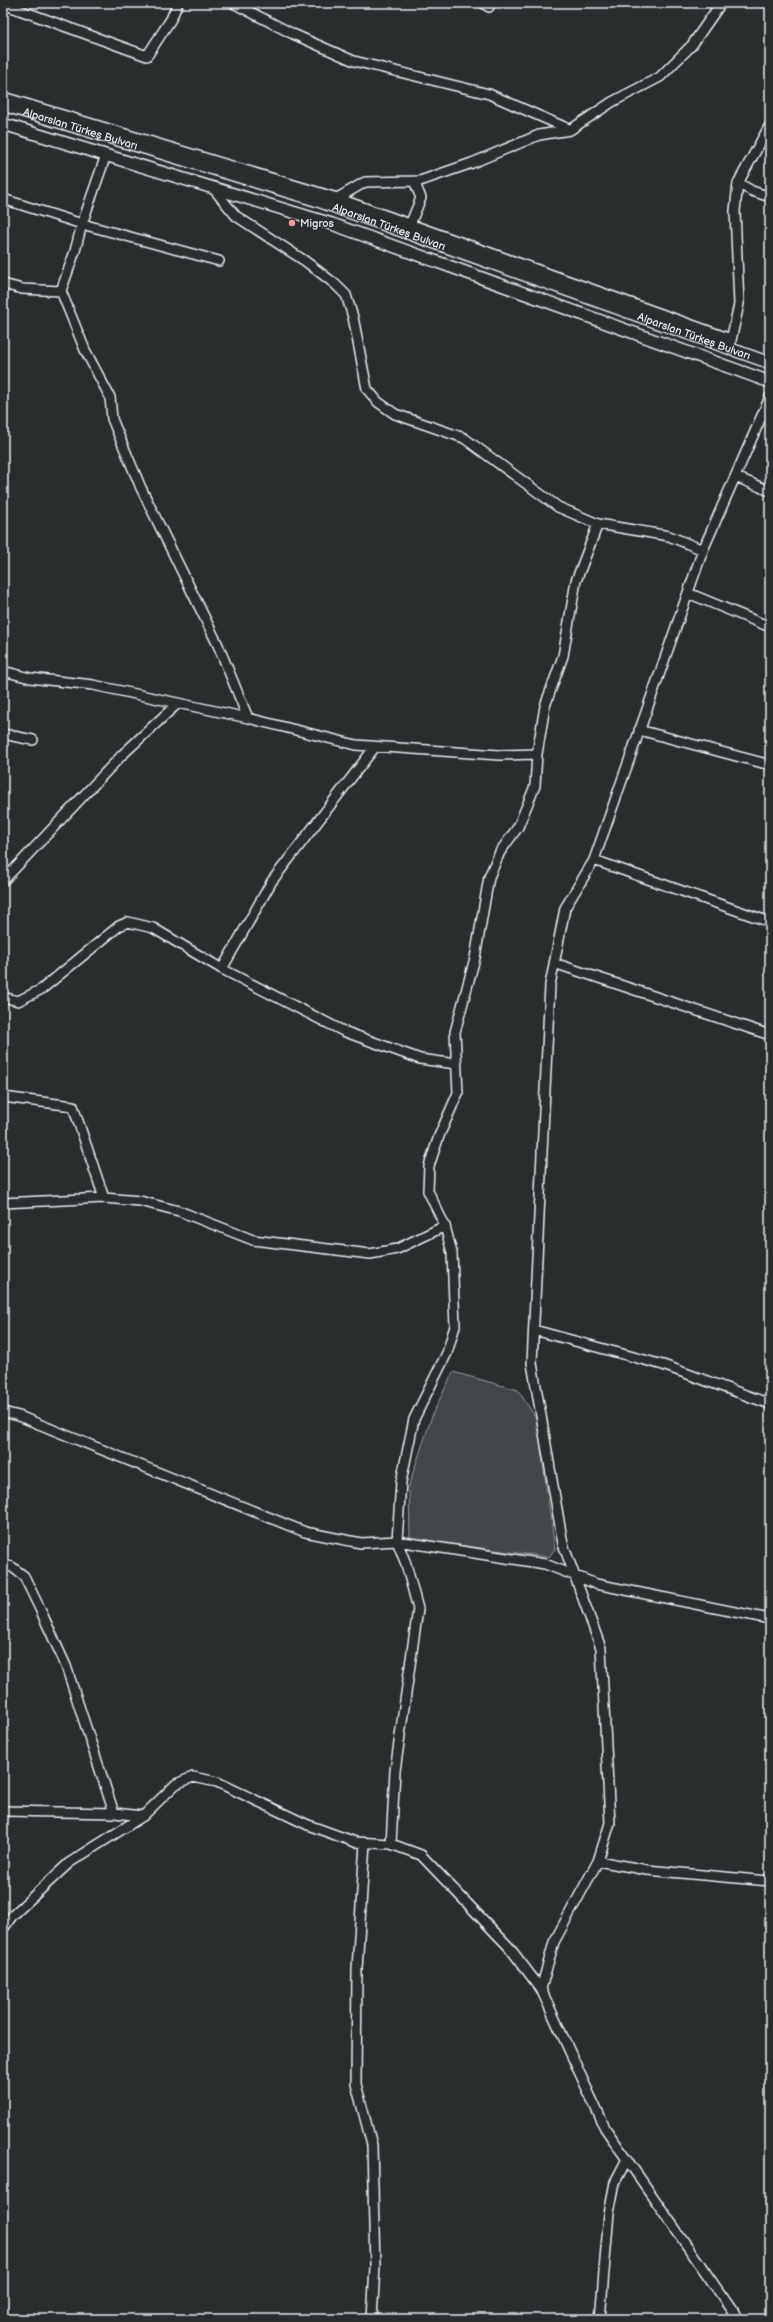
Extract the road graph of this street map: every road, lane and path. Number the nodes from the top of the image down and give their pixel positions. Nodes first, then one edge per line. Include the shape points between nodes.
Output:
1 (178, 3) edge
2 (233, 3) edge
3 (3, 4) edge
4 (717, 5) edge
5 (3, 97) edge
6 (3, 105) edge
7 (3, 124) edge
8 (770, 125) edge
9 (570, 130) junction
10 (106, 155) junction
11 (414, 181) junction
12 (738, 182) junction
13 (212, 187) junction
14 (770, 197) edge
15 (337, 198) junction
16 (3, 199) edge
17 (325, 203) junction
18 (82, 224) junction
19 (409, 228) junction
20 (219, 261) dead end
21 (3, 284) edge
22 (61, 291) junction
23 (730, 344) junction
24 (770, 363) edge
25 (770, 382) edge
26 (770, 397) edge
27 (736, 477) junction
28 (770, 491) edge
29 (598, 524) junction
30 (703, 550) junction
31 (688, 593) junction
32 (770, 627) edge
33 (3, 671) edge
34 (177, 704) junction
35 (248, 718) junction
36 (639, 730) junction
37 (3, 734) edge
38 (33, 740) dead end
39 (375, 747) junction
40 (537, 754) junction
41 (770, 765) edge
42 (594, 860) junction
43 (3, 881) edge
44 (770, 922) edge
45 (554, 963) junction
46 (222, 969) junction
47 (3, 997) edge
48 (770, 1035) edge
49 (456, 1064) junction
50 (3, 1097) edge
51 (104, 1198) junction
52 (3, 1203) edge
53 (444, 1226) junction
54 (534, 1330) junction
55 (770, 1404) edge
56 (3, 1412) edge
57 (397, 1542) junction
58 (3, 1565) edge
59 (574, 1575) junction
60 (770, 1619) edge
61 (3, 1811) edge
62 (114, 1813) junction
63 (143, 1816) junction
64 (365, 1843) junction
65 (390, 1844) junction
66 (598, 1861) junction
67 (770, 1881) edge
68 (3, 1928) edge
69 (541, 1989) junction
70 (627, 2159) junction
71 (372, 2319) edge
72 (600, 2319) edge
73 (738, 2319) edge

1 - 3 street via 171,19 147,56
2 - 9 street via 293,34 354,61 489,94
4 - 9 street via 692,45 660,77 612,102
5 - 15 street
6 - 17 main road, Alparslan Türkeş Bulvarı
7 - 10 main road, Alparslan Türkeş Bulvarı
8 - 12 street
9 - 11 street via 539,135 472,164
10 - 13 main road, Alparslan Türkeş Bulvarı
10 - 18 street
11 - 15 street via 365,182
11 - 19 street via 421,198
12 - 14 street via 752,191
12 - 23 street via 735,211 739,304
13 - 25 main road, Alparslan Türkeş Bulvarı via 332,224
13 - 29 street via 236,216 305,261 346,295 353,317 367,389 378,402 395,414 464,438 558,507
15 - 17 street
15 - 19 street
16 - 18 street
17 - 19 main road, Alparslan Türkeş Bulvarı
18 - 20 street
18 - 22 street
19 - 23 main road, Alparslan Türkeş Bulvarı
21 - 22 street via 22,289
22 - 35 street via 85,350 110,397 112,419 141,488 218,645
23 - 24 main road, Alparslan Türkeş Bulvarı
26 - 27 street
27 - 28 street
27 - 30 street
29 - 30 street via 669,536
29 - 40 street via 576,580 564,656 545,706
30 - 31 street
31 - 32 street
31 - 36 street
33 - 34 street via 30,678 93,685
34 - 35 street
34 - 43 street via 122,755
35 - 39 street via 356,745
36 - 41 street
36 - 42 street
37 - 38 street
39 - 40 street via 499,755
39 - 46 street via 272,881
40 - 49 street via 535,786 518,827 500,852 489,877 475,958 455,1032
42 - 44 street
42 - 45 street via 565,908
45 - 48 street
45 - 54 street via 550,985 545,1072
46 - 47 street via 153,928 128,922 119,926 42,989 18,1001
46 - 49 street via 343,1030 420,1059
49 - 53 street via 458,1093 429,1166 428,1191
50 - 51 street via 73,1106
51 - 52 street
51 - 53 street via 140,1202 179,1211 253,1240 370,1254 397,1249
53 - 57 street via 452,1253 455,1326 447,1353 414,1419 401,1482
54 - 55 street via 663,1365
54 - 59 street via 532,1363 563,1544
56 - 57 street via 19,1416 305,1532 361,1543
57 - 59 street via 545,1564
57 - 65 street via 406,1564 418,1609 395,1771
58 - 62 street via 12,1567 24,1576 66,1666
59 - 60 street via 596,1584
59 - 66 street via 601,1648 610,1823
61 - 62 street
62 - 63 street
63 - 64 street via 176,1784 193,1777 217,1782 308,1825 355,1842
63 - 68 street via 69,1863 12,1916
64 - 65 street
64 - 71 street via 357,1969 356,2084 372,2145 375,2267
65 - 69 street via 420,1855 509,1947
66 - 67 street via 647,1870
66 - 69 street via 554,1942
69 - 70 street via 605,2128
70 - 72 street via 615,2182 609,2213
70 - 73 street

